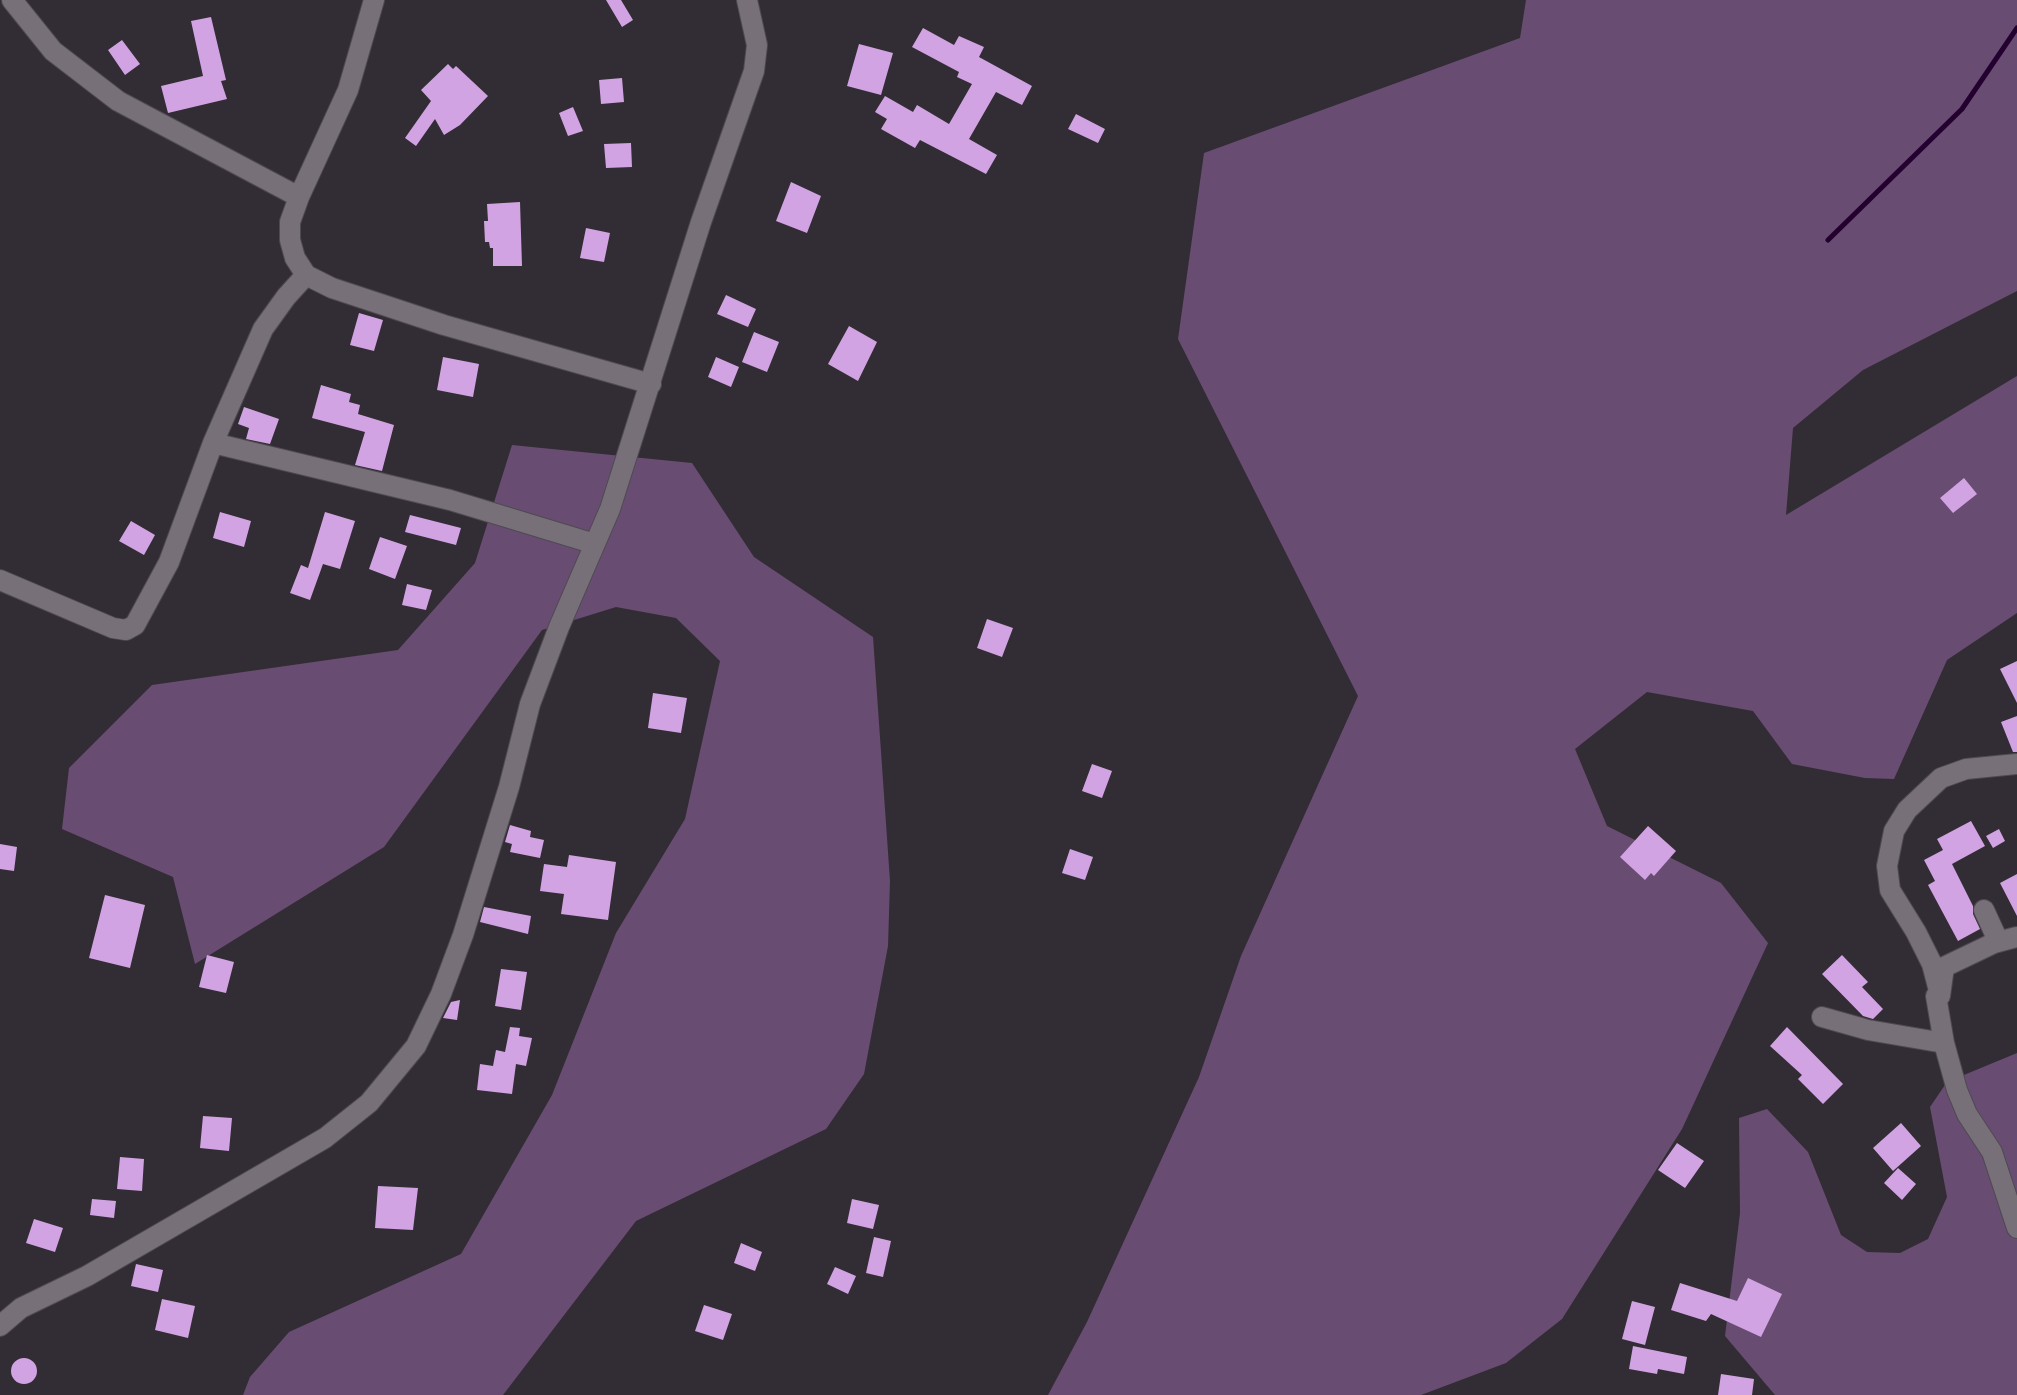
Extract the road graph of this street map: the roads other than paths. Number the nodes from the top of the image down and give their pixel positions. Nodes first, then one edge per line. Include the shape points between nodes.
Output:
1 (12, 0) edge
2 (374, 0) edge
3 (747, 0) edge
4 (298, 196) junction
5 (306, 275) junction
6 (651, 384) junction
7 (213, 443) junction
8 (595, 544) junction
9 (0, 580) edge
10 (2017, 764) edge
11 (1984, 910) dead end
12 (2017, 937) edge
13 (1994, 943) junction
14 (1940, 996) junction
15 (1822, 1017) dead end
16 (1944, 1043) junction
17 (2017, 1228) edge
18 (0, 1326) edge

1 - 4 street via 53,51 118,101
2 - 4 street via 348,90
3 - 6 street via 757,45 754,71 701,222
4 - 5 street via 290,222 290,240
5 - 6 street via 332,288 444,325
5 - 7 street via 263,329
6 - 8 street
7 - 8 street via 450,500
7 - 9 street via 169,562 135,625 126,630 113,628
8 - 18 street via 530,704 463,935 416,1046 369,1102 325,1138 87,1276 21,1308
10 - 14 street via 1966,769 1941,778 1907,810 1894,831 1887,866 1890,890 1932,964
11 - 13 street via 1995,934
12 - 13 street
13 - 14 street via 1944,967
14 - 16 street via 1936,996
15 - 16 street via 1868,1030
16 - 17 street via 1956,1090 1992,1152

